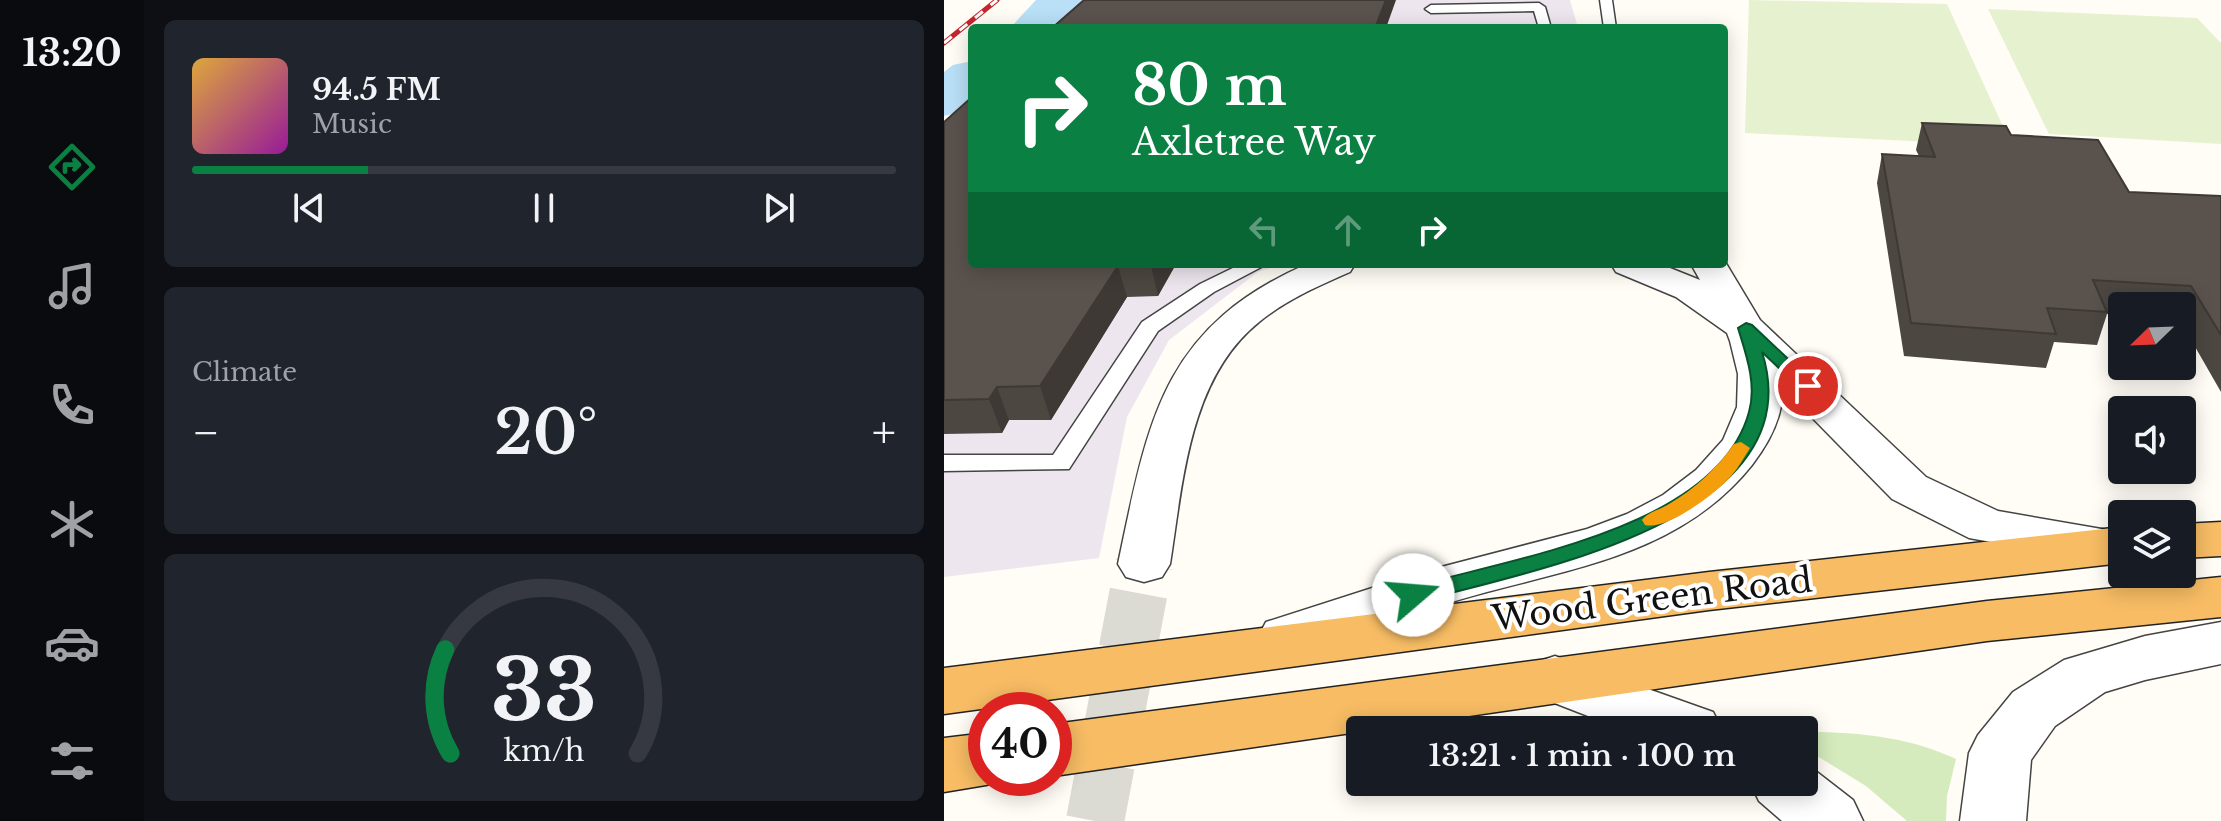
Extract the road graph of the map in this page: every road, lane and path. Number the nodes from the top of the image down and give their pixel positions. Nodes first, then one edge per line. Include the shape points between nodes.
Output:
1 (1606, 0) edge
2 (1431, 9) dead end
3 (1544, 24) edge
4 (1609, 24) edge
5 (1249, 268) edge
6 (1328, 268) edge
7 (1639, 268) edge
8 (1711, 268) edge
9 (1746, 328) junction
10 (944, 463) edge
11 (2221, 539) edge
12 (2196, 540) edge
13 (2108, 544) edge
14 (2108, 546) edge
15 (1144, 564) tunnel mouth
16 (2221, 597) edge
17 (2221, 643) edge
18 (1231, 655) junction
19 (1555, 679) junction
20 (944, 691) edge
21 (1654, 716) edge
22 (1072, 747) edge
23 (968, 762) edge
24 (944, 765) edge
25 (1799, 796) edge
26 (1830, 821) edge
27 (1993, 821) edge

1 - 4 lane
2 - 3 lane via 1539,7
5 - 10 lane via 1207,288 1150,327 1060,463
6 - 15 street via 1255,304 1227,327 1201,360 1165,455
7 - 9 street via 1689,289
8 - 9 street
9 - 13 street via 1909,488 1987,526
9 - 18 street via 1757,362 1759,411 1725,472 1677,509 1611,540 1443,584
11 - 12 highway
14 - 18 highway, Wood Green Road via 1709,591
16 - 19 highway via 1987,621
17 - 27 street via 2085,676 2034,709 2000,753
18 - 20 highway, Wood Green Road
19 - 21 street
19 - 22 highway
23 - 24 highway
25 - 26 street

